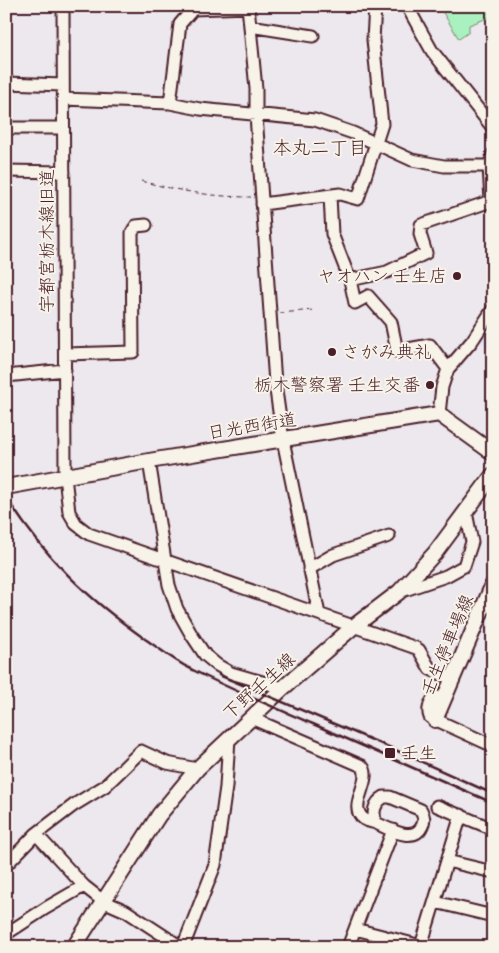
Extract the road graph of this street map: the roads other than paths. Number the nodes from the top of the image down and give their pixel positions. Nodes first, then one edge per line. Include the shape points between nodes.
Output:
1 (63, 6) edge
2 (376, 6) edge
3 (407, 6) edge
4 (248, 7) edge
5 (250, 26) junction
6 (313, 36) dead end
7 (6, 83) edge
8 (63, 85) junction
9 (63, 99) junction
10 (170, 103) junction
11 (256, 115) junction
12 (491, 123) edge
13 (6, 128) edge
14 (63, 128) junction
15 (376, 144) junction
16 (493, 154) edge
17 (489, 166) junction
18 (6, 170) edge
19 (64, 172) junction
20 (330, 196) junction
21 (262, 200) junction
22 (146, 225) dead end
23 (350, 280) junction
24 (493, 309) edge
25 (65, 354) junction
26 (448, 369) junction
27 (65, 370) junction
28 (6, 376) edge
29 (439, 414) junction
30 (282, 440) junction
31 (493, 453) edge
32 (149, 461) junction
33 (493, 475) edge
34 (65, 476) junction
35 (6, 487) edge
36 (466, 512) junction
37 (389, 536) dead end
38 (165, 561) junction
39 (309, 569) junction
40 (493, 584) edge
41 (399, 592) junction
42 (319, 614) junction
43 (353, 627) junction
44 (452, 679) junction
45 (284, 688) junction
46 (251, 718) junction
47 (435, 720) joint
48 (229, 738) junction
49 (493, 746) edge
50 (197, 769) junction
51 (437, 806) dead end
52 (461, 816) junction
53 (376, 824) junction
54 (493, 829) edge
55 (393, 830) junction
56 (36, 834) junction
57 (447, 861) junction
58 (6, 864) edge
59 (493, 872) edge
60 (84, 886) junction
61 (103, 901) junction
62 (435, 902) junction
63 (493, 916) edge
64 (355, 929) junction
65 (6, 934) edge
66 (404, 944) edge
67 (423, 946) edge
68 (74, 947) edge
69 (182, 947) edge
70 (348, 947) edge

1 - 8 street, 宇都宮栃木線旧道
2 - 15 street via 373,40 382,124
3 - 12 street via 432,51
4 - 5 street
4 - 10 street via 193,9 180,24
5 - 6 street
5 - 11 street
7 - 8 street
8 - 9 street, 宇都宮栃木線旧道
9 - 10 street
9 - 14 street, 宇都宮栃木線旧道
10 - 11 street
11 - 15 street via 315,120
11 - 21 street
13 - 14 street
14 - 19 street, 宇都宮栃木線旧道
15 - 17 street via 412,160 444,166
15 - 20 street via 358,199 340,194
16 - 17 street
17 - 23 street via 491,201 422,225 420,234 426,253 387,272
18 - 19 street
19 - 25 street, 宇都宮栃木線旧道
20 - 21 street
20 - 23 street via 332,234
21 - 30 street
22 - 25 street via 136,226 132,233 133,352
23 - 26 street via 355,303 368,296 392,322 398,350 430,345
24 - 26 street
25 - 27 street, 宇都宮栃木線旧道
26 - 29 street
27 - 28 street
27 - 34 street, 宇都宮栃木線旧道
29 - 30 main road, 日光西街道
29 - 31 main road
30 - 32 main road, 日光西街道
30 - 39 street
32 - 34 main road, 日光西街道
32 - 38 street
33 - 36 main road, 下野壬生線
34 - 35 main road, 日光西街道
34 - 38 street, 宇都宮栃木線旧道 via 69,512 76,524 90,534
36 - 41 main road, 下野壬生線 via 435,553
36 - 41 street via 472,542 464,566 446,576
37 - 39 street via 333,555
38 - 42 street, 宇都宮栃木線旧道
38 - 45 street via 177,609 206,655 231,673
39 - 42 street
40 - 44 main road, 壬生停車場線
41 - 43 main road, 下野壬生線
42 - 43 street, 宇都宮栃木線旧道
43 - 44 street, 宇都宮栃木線旧道 via 416,648 430,669
43 - 45 main road, 下野壬生線
44 - 47 main road, 壬生停車場線
45 - 46 main road, 下野壬生線
46 - 48 main road, 下野壬生線
46 - 53 street via 362,766 366,775 358,802 360,814
47 - 49 street
48 - 50 main road, 下野壬生線
48 - 69 street via 215,865
50 - 56 street via 167,763 141,751 105,786
50 - 61 main road, 下野壬生線 via 159,815
51 - 52 street
52 - 54 street
52 - 57 street
53 - 55 street
53 - 55 street via 375,807 384,797 422,810 424,822 420,831 408,835
55 - 64 street
56 - 58 street
56 - 60 street
57 - 59 street
57 - 62 street
60 - 61 street
60 - 65 street
61 - 68 main road, 下野壬生線
61 - 69 street via 126,911
62 - 63 street
62 - 67 street
64 - 66 street
64 - 70 street
66 - 67 street

